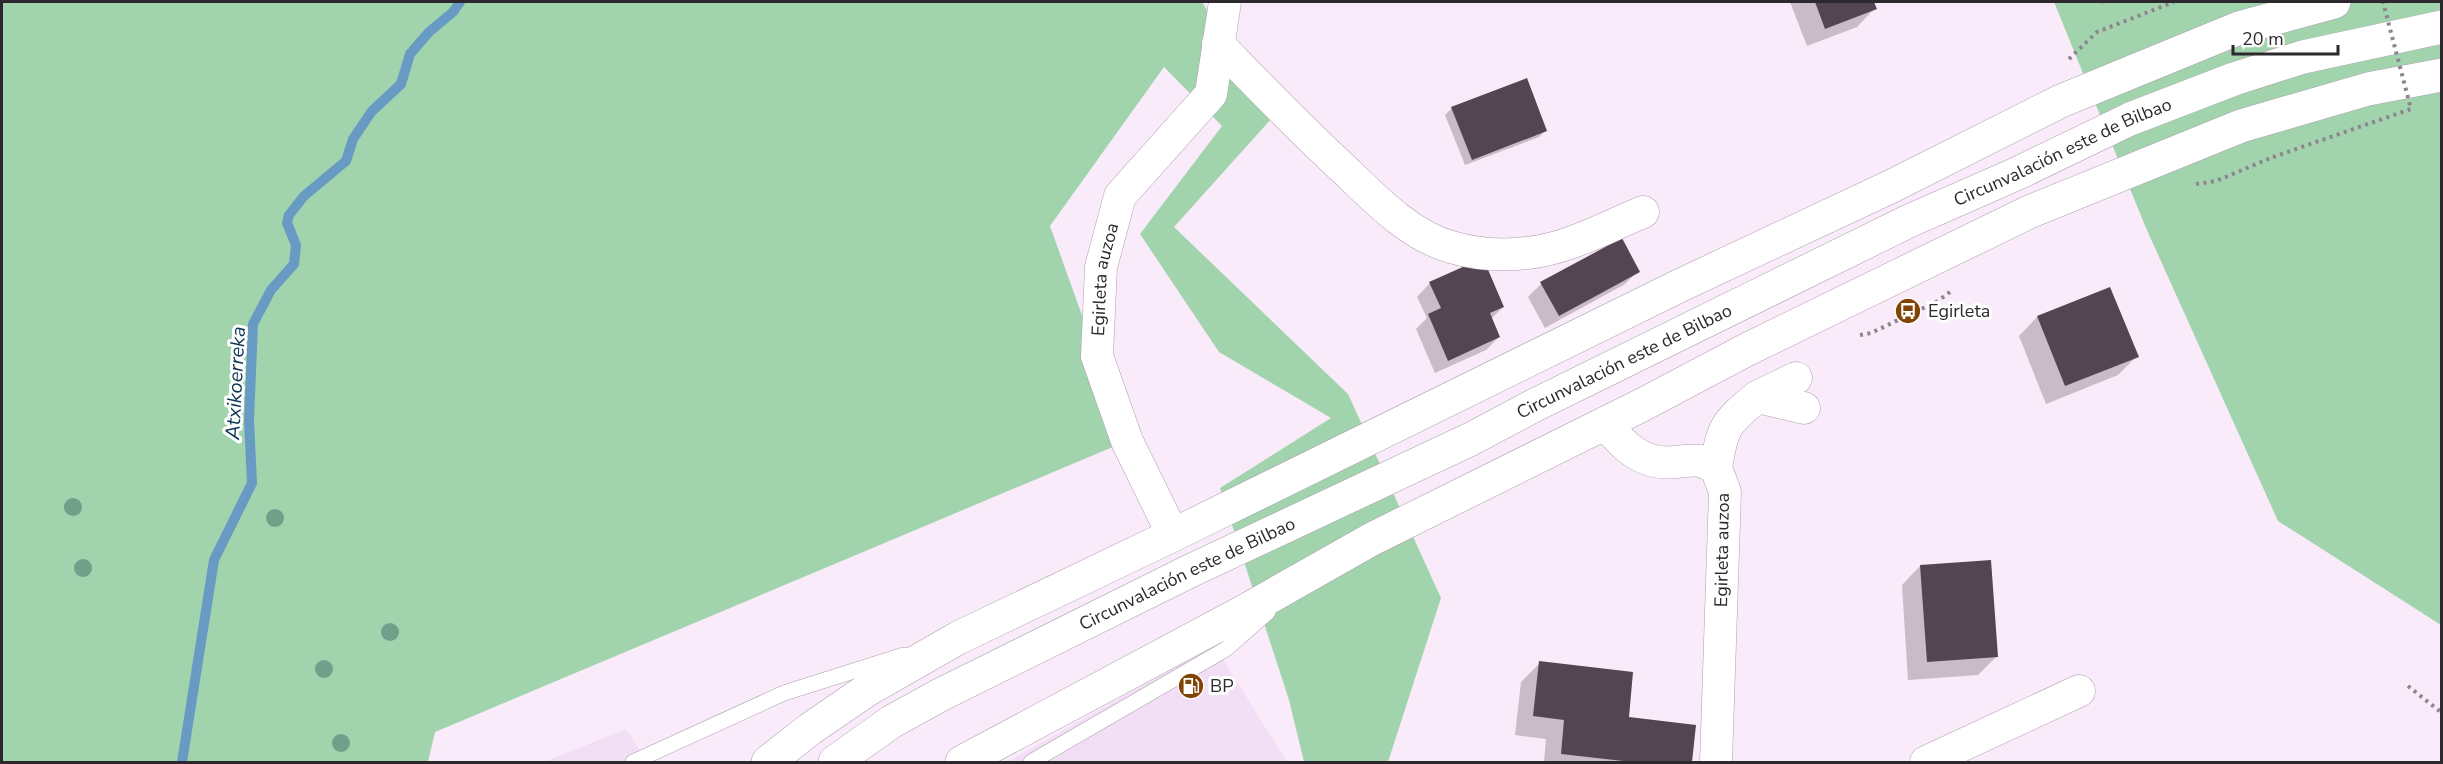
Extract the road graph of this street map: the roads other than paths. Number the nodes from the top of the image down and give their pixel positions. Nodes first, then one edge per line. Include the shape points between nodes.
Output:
1 (1225, 2) edge
2 (2334, 2) edge
3 (2442, 27) edge
4 (1218, 44) junction
5 (2442, 75) edge
6 (1643, 212) dead end
7 (1797, 378) dead end
8 (1757, 397) junction
9 (1804, 408) dead end
10 (1605, 423) junction
11 (1716, 468) junction
12 (1173, 535) junction
13 (1312, 573) junction
14 (958, 638) junction
15 (2079, 691) dead end
16 (633, 762) edge
17 (768, 762) edge
18 (835, 762) edge
19 (962, 762) edge
20 (1031, 762) edge
21 (1716, 762) edge
22 (1926, 762) edge

1 - 4 street, Egirleta auzoa
2 - 12 main road via 2239,28 2061,101
3 - 18 main road, Circunvalación este de Bilbao via 2303,57 2130,119 1909,221 950,690 891,722
4 - 6 street via 1377,200 1422,235 1449,247 1486,255 1529,253
4 - 12 street, Egirleta auzoa via 1210,94 1119,196 1101,267 1096,356 1126,441
5 - 10 main road via 2368,89 2241,126 2156,159 2029,212
7 - 8 street
8 - 9 street
8 - 11 street via 1721,433
10 - 11 street, Egirleta auzoa via 1636,456 1674,463 1698,459
10 - 13 main road
11 - 21 street, Egirleta auzoa via 1725,492
12 - 14 main road
13 - 19 main road
13 - 20 lane via 1226,650
14 - 16 lane via 784,693
14 - 17 main road via 867,690
15 - 22 street

